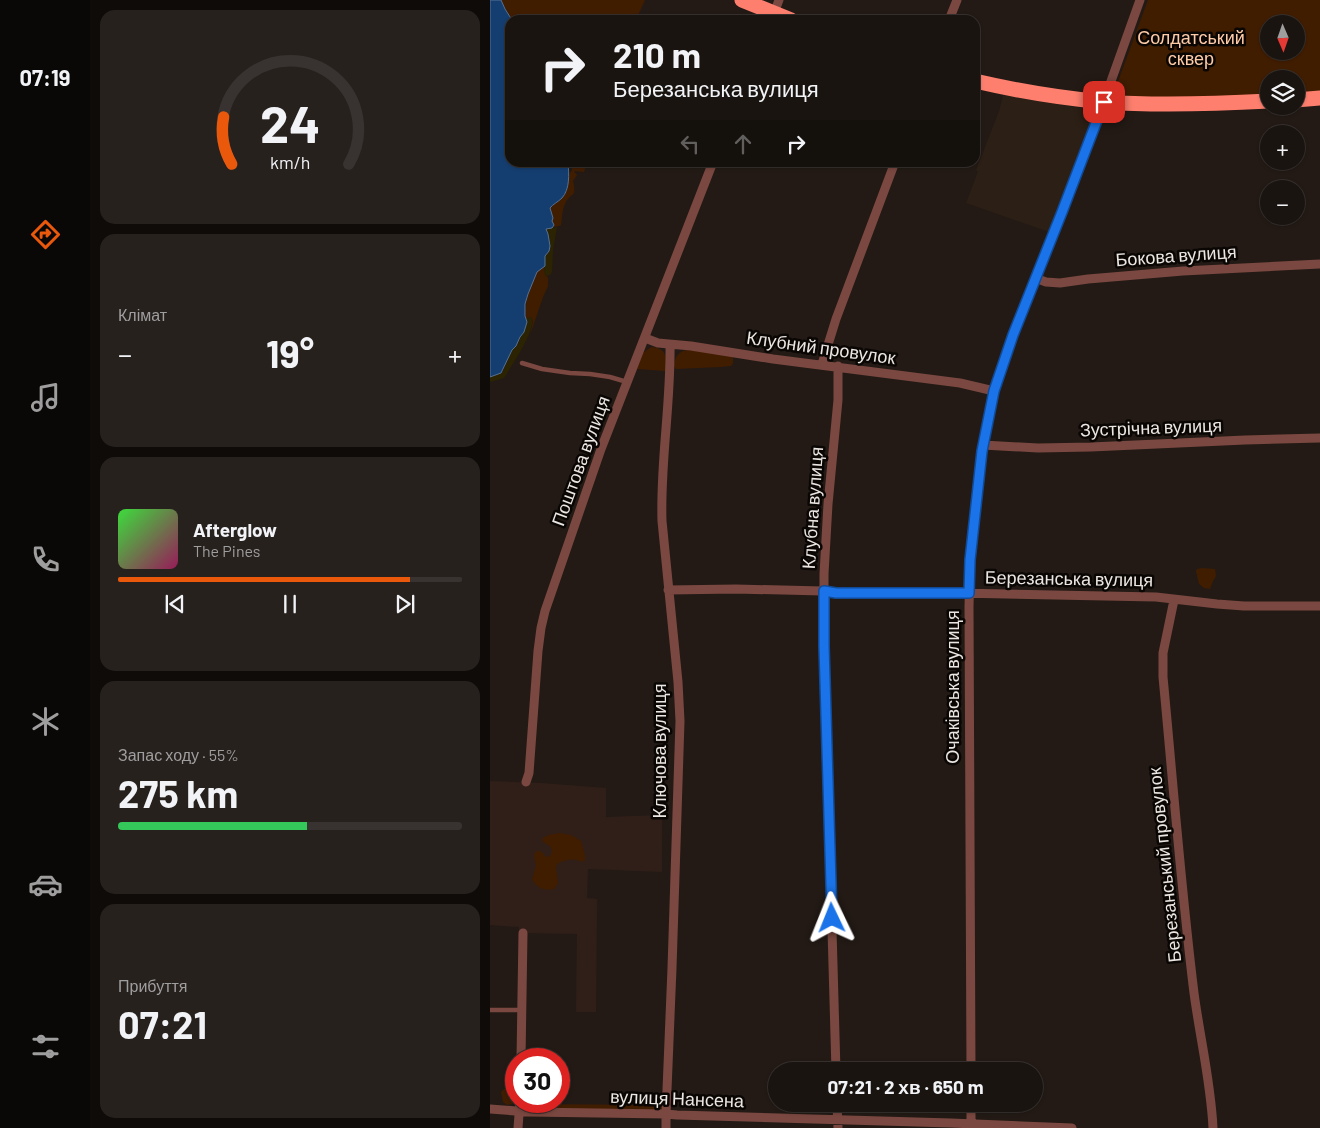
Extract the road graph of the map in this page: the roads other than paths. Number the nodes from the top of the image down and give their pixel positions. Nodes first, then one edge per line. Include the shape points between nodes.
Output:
1 (742, 0) edge
2 (957, 0) edge
3 (1140, 0) edge
4 (775, 11) edge
5 (951, 15) edge
6 (980, 82) edge
7 (1320, 98) edge
8 (1305, 99) edge
9 (1260, 101) edge
10 (1104, 102) junction
11 (712, 167) edge
12 (893, 167) edge
13 (1320, 264) edge
14 (1035, 278) junction
15 (644, 338) junction
16 (670, 345) junction
17 (522, 363) dead end
18 (822, 364) junction
19 (838, 366) junction
20 (626, 382) junction
21 (994, 391) junction
22 (1320, 438) edge
23 (983, 446) junction
24 (668, 590) junction
25 (824, 591) junction
26 (969, 593) junction
27 (1174, 600) junction
28 (1320, 606) edge
29 (526, 782) dead end
30 (523, 933) dead end
31 (490, 1010) edge
32 (522, 1010) junction
33 (520, 1048) edge
34 (836, 1062) edge
35 (971, 1062) edge
36 (490, 1109) edge
37 (505, 1110) edge
38 (570, 1112) edge
39 (971, 1112) edge
40 (519, 1113) edge
41 (666, 1114) junction
42 (838, 1124) edge
43 (971, 1126) edge
44 (518, 1128) edge
45 (666, 1128) edge
46 (1072, 1128) edge
47 (1213, 1128) edge

1 - 4 highway
2 - 5 street
3 - 10 street, Очаківська вулиця
6 - 10 highway via 1032,93
7 - 8 highway
9 - 10 highway
10 - 14 street, Очаківська вулиця
11 - 15 street, Поштова вулиця
12 - 18 street
13 - 14 street, Бокова вулиця via 1156,273 1060,283
14 - 21 street, Очаківська вулиця
15 - 16 street, Клубний провулок
15 - 20 street, Поштова вулиця
16 - 18 street, Клубний провулок
16 - 24 street, Ключова вулиця via 661,502
17 - 20 lane
18 - 19 street, Клубний провулок
19 - 21 street, Клубний провулок via 960,383
19 - 25 street, Клубна вулиця
20 - 29 street, Поштова вулиця via 578,513 541,628
21 - 23 street, Очаківська вулиця
22 - 23 street, Зустрічна вулиця via 1092,448
23 - 26 street, Очаківська вулиця
24 - 25 street, Березанська вулиця
24 - 41 street, Ключова вулиця via 680,721
25 - 26 street, Березанська вулиця
25 - 34 street, Клубна вулиця
26 - 27 street, Березанська вулиця
26 - 35 street, Очаківська вулиця
27 - 28 street, Березанська вулиця via 1244,606
27 - 47 street, Березанський провулок via 1163,653 1163,677 1181,878
30 - 32 street
31 - 32 lane
32 - 33 street
36 - 37 street, вулиця Нансена
38 - 41 street, вулиця Нансена
39 - 43 street
40 - 44 street
41 - 42 street, вулиця Нансена
41 - 45 street, Ключова вулиця
42 - 43 street, вулиця Нансена
43 - 46 street, вулиця Нансена

